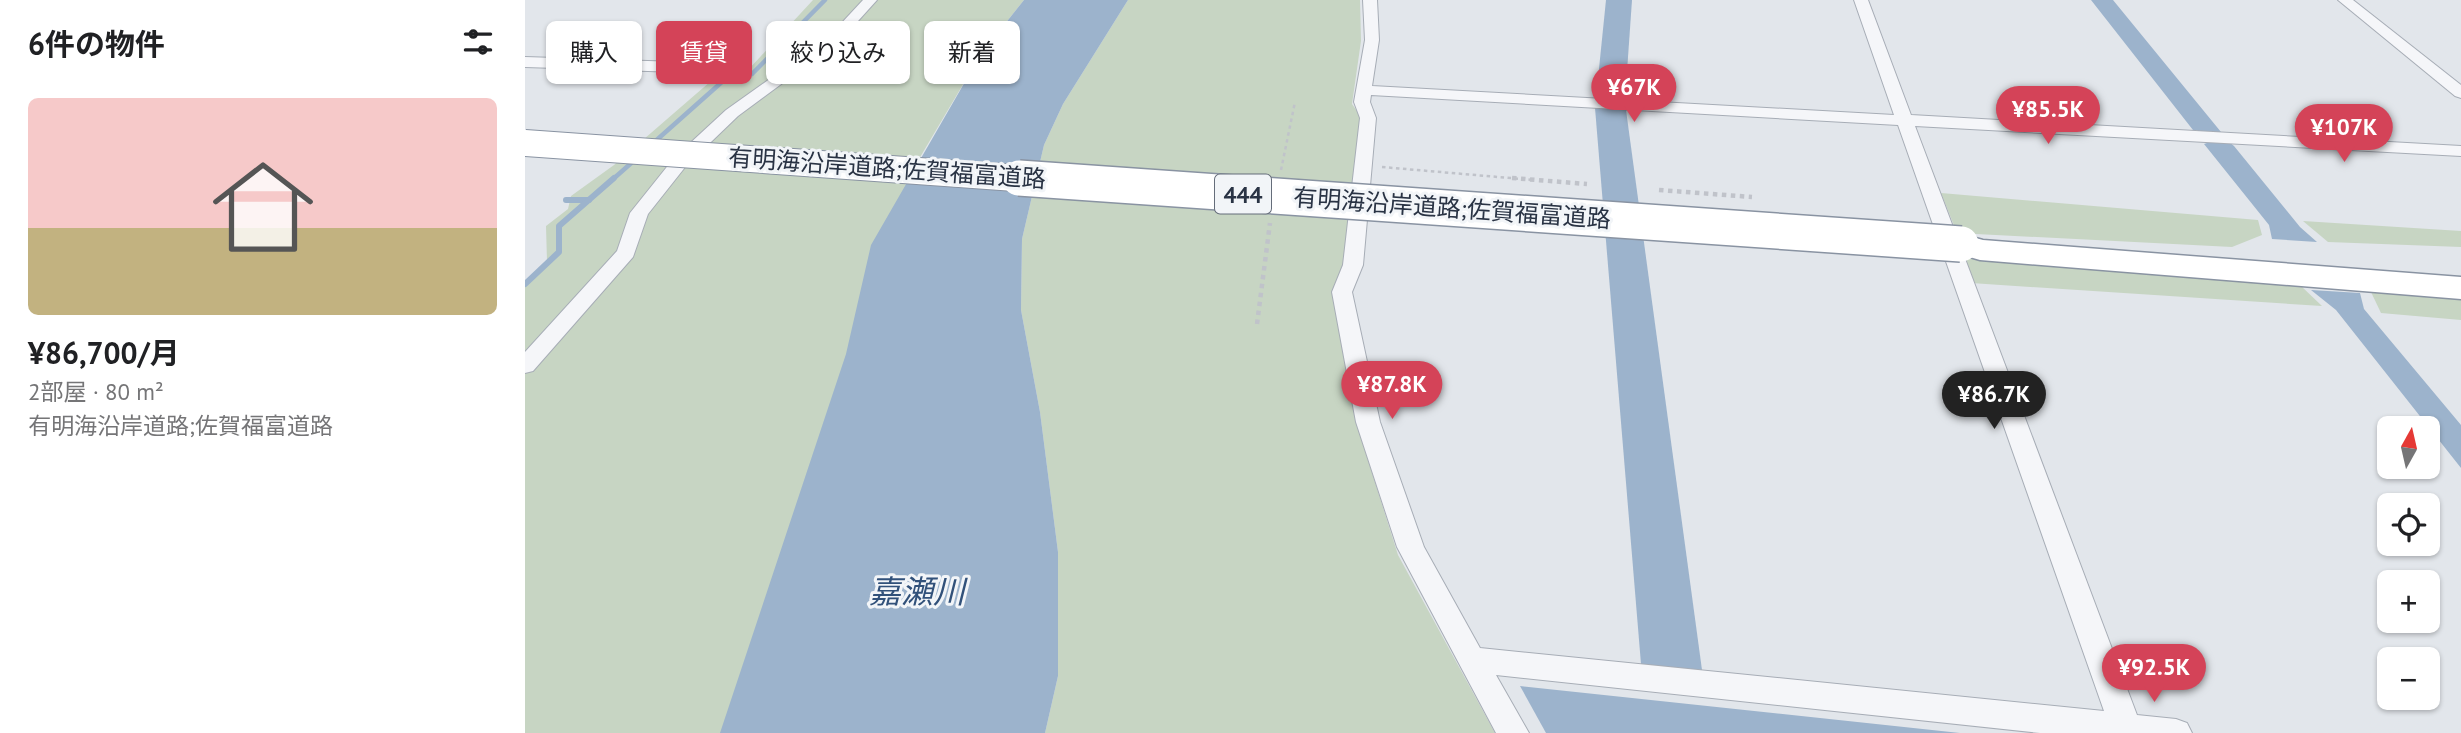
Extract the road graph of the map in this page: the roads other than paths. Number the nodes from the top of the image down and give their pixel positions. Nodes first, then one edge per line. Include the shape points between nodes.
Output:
1 (870, 0) edge
2 (1370, 0) edge
3 (1861, 0) edge
4 (2345, 0) edge
5 (525, 62) edge
6 (656, 66) edge
7 (1364, 90) junction
8 (2461, 93) edge
9 (1904, 119) junction
10 (525, 143) edge
11 (2461, 152) edge
12 (1961, 244) junction
13 (2461, 265) edge
14 (2461, 288) edge
15 (525, 366) edge
16 (1471, 660) junction
17 (2126, 728) junction
18 (1513, 733) edge
19 (2176, 733) edge

1 - 15 street via 816,59 732,113 680,162 639,213 626,253
2 - 7 street via 1371,40
3 - 9 street
4 - 8 street
5 - 6 street
7 - 9 street
7 - 16 street via 1362,102 1369,118 1353,265 1342,292 1368,422 1411,547
9 - 11 street
9 - 17 street
10 - 12 highway, 有明海沿岸道路;佐賀福富道路 / 444, bridge
12 - 13 highway via 1977,241
12 - 14 highway via 1980,250
16 - 17 street
16 - 18 street
17 - 19 street

